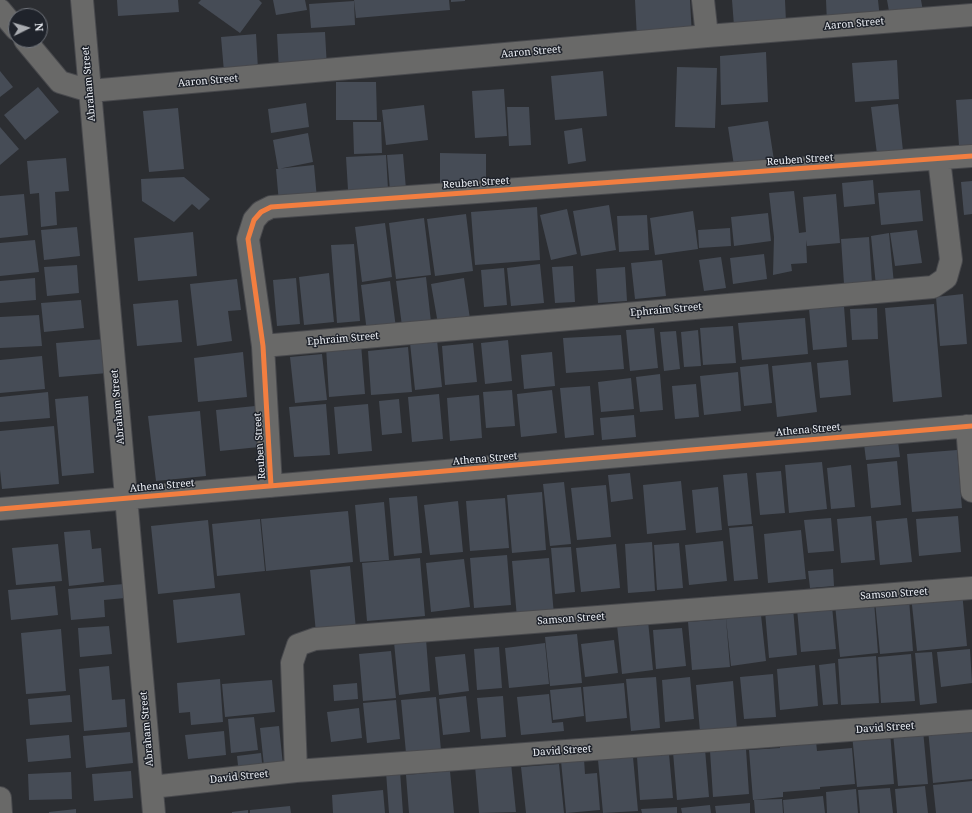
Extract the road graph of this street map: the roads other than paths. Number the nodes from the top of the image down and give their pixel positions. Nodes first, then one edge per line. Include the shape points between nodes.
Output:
1 (82, 0) edge
2 (703, 0) edge
3 (0, 10) edge
4 (972, 15) edge
5 (8, 20) edge
6 (707, 36) junction
7 (32, 48) edge
8 (90, 92) junction
9 (972, 156) edge
10 (939, 159) junction
11 (263, 346) junction
12 (969, 426) edge
13 (272, 486) junction
14 (972, 491) edge
15 (126, 498) junction
16 (0, 509) edge
17 (972, 588) edge
18 (972, 721) edge
19 (296, 771) junction
20 (152, 787) junction
21 (0, 798) edge
22 (1, 813) edge
23 (154, 813) edge

1 - 8 street, Abraham Street
2 - 6 street
3 - 5 street
4 - 6 street, Aaron Street
6 - 8 street, Aaron Street
7 - 8 street via 60,82
8 - 15 street, Abraham Street
9 - 10 street, Reuben Street
10 - 11 street, Ephraim Street via 951,260 946,278 933,287
10 - 11 street, Reuben Street via 271,207 261,212 254,220 248,239
11 - 13 street, Reuben Street
12 - 13 street, Athena Street
12 - 14 street
13 - 15 street, Athena Street
15 - 16 street, Athena Street
15 - 20 street, Abraham Street
17 - 19 street, Samson Street via 315,638 298,645 292,662
18 - 19 street, David Street
19 - 20 street, David Street
20 - 23 street, Abraham Street
21 - 22 street

